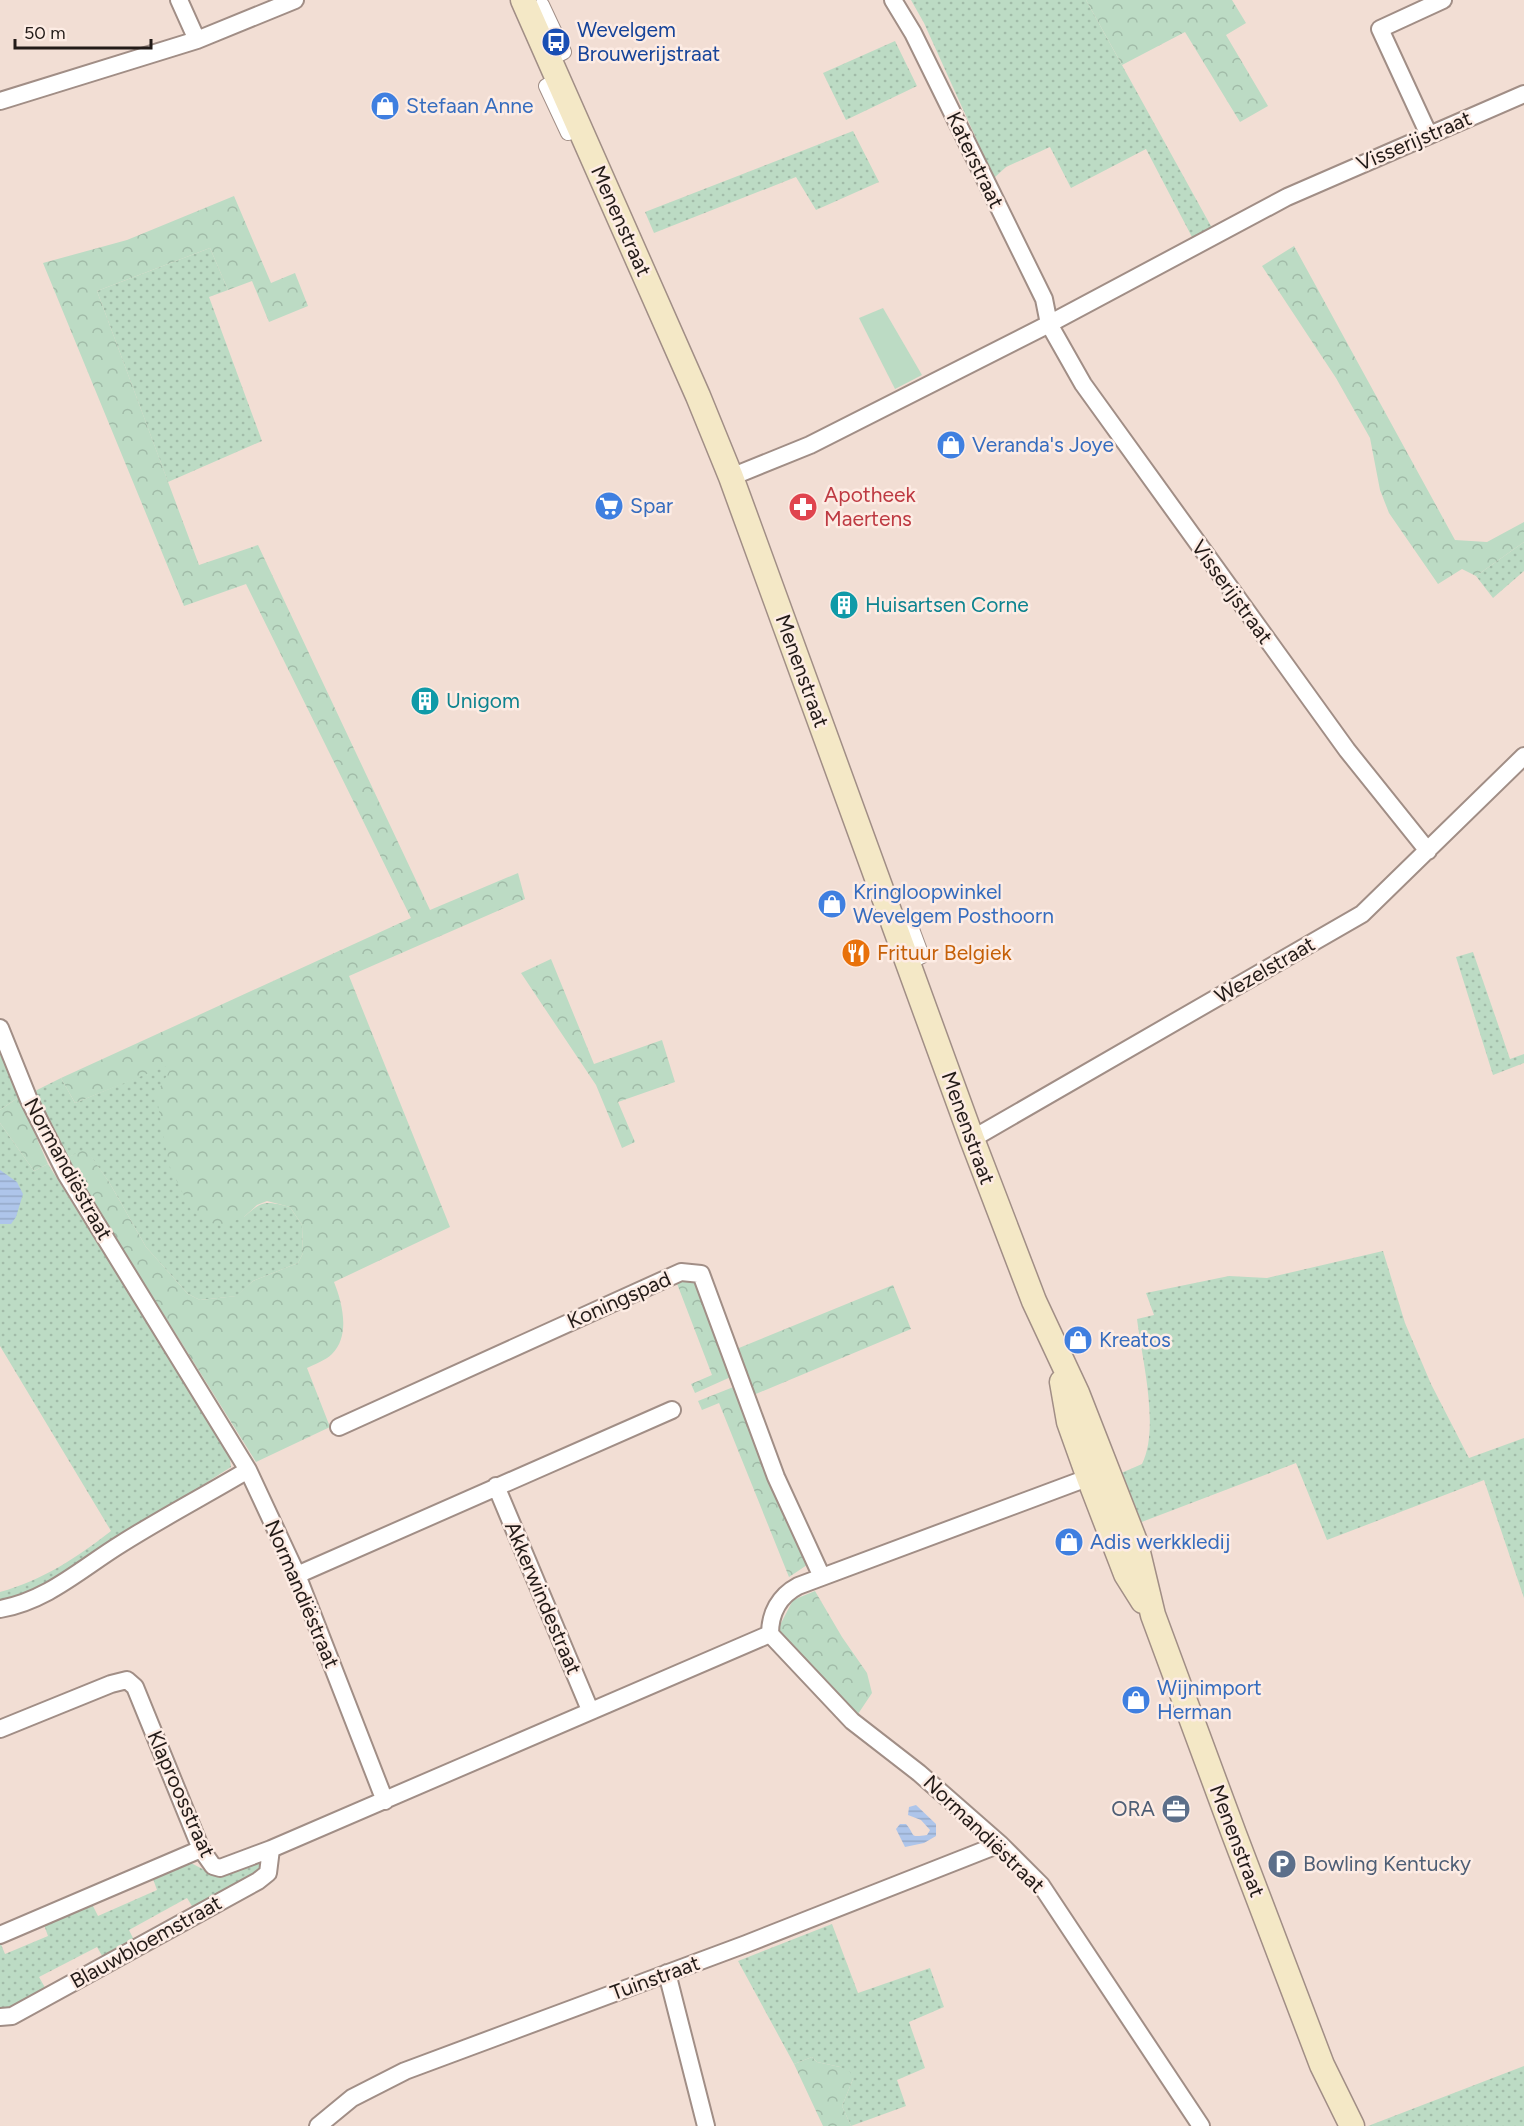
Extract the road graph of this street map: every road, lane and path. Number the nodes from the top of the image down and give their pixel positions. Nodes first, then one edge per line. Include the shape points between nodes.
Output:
1 (179, 0) edge
2 (295, 0) edge
3 (892, 0) edge
4 (1443, 0) edge
5 (532, 3) edge
6 (197, 40) junction
7 (1524, 94) edge
8 (0, 101) edge
9 (1429, 135) junction
10 (1049, 324) junction
11 (731, 477) junction
12 (1524, 756) edge
13 (1428, 851) junction
14 (0, 1028) edge
15 (972, 1139) junction
16 (672, 1410) dead end
17 (339, 1427) dead end
18 (248, 1470) junction
19 (1098, 1474) junction
20 (496, 1486) junction
21 (297, 1575) junction
22 (822, 1576) junction
23 (0, 1609) edge
24 (770, 1634) junction
25 (590, 1710) junction
26 (0, 1729) edge
27 (384, 1801) junction
28 (1000, 1844) junction
29 (201, 1849) junction
30 (271, 1849) junction
31 (0, 1935) edge
32 (667, 1973) junction
33 (0, 2017) edge
34 (1322, 2065) junction
35 (318, 2126) edge
36 (706, 2126) edge
37 (1201, 2126) edge
38 (1338, 2126) edge
39 (1352, 2126) edge

1 - 6 street
2 - 6 street
3 - 10 street, Katerstraat via 913,33 1044,299
4 - 9 street via 1380,29
5 - 11 main road, Menenstraat
6 - 8 street
7 - 9 street, Visserijstraat
9 - 10 street, Visserijstraat via 1287,197
10 - 11 street, Visserijstraat via 810,445
10 - 13 street, Visserijstraat via 1083,384 1196,543 1347,750
11 - 15 main road, Menenstraat
12 - 13 street, Wezelstraat
13 - 15 street, Wezelstraat via 1362,914
14 - 18 street, Normandiëstraat via 29,1100 66,1174
15 - 19 main road, Menenstraat via 1056,1353 1077,1393
16 - 20 street
17 - 22 street, Koningspad via 681,1272 701,1274 776,1477
18 - 21 street, Normandiëstraat
18 - 23 street via 52,1590
19 - 22 street
19 - 34 main road, Menenstraat via 1136,1544 1153,1616
20 - 21 street
20 - 25 street, Akkerwindestraat
21 - 27 street, Normandiëstraat
22 - 24 street via 789,1591 770,1620
24 - 25 street
24 - 28 street, Normandiëstraat via 852,1721 920,1773
25 - 27 street
26 - 29 street, Klaproosstraat via 127,1680 135,1687
27 - 30 street, Klaproosstraat
28 - 32 street, Tuinstraat
28 - 37 street, Normandiëstraat via 1041,1885
29 - 30 street, Klaproosstraat via 213,1866 220,1868
29 - 31 street
30 - 33 street, Blauwbloemstraat via 268,1873 258,1881 12,2016
32 - 35 street, Tuinstraat via 405,2071 352,2098
32 - 36 street
34 - 38 main road, Menenstraat
34 - 39 main road, Menenstraat

